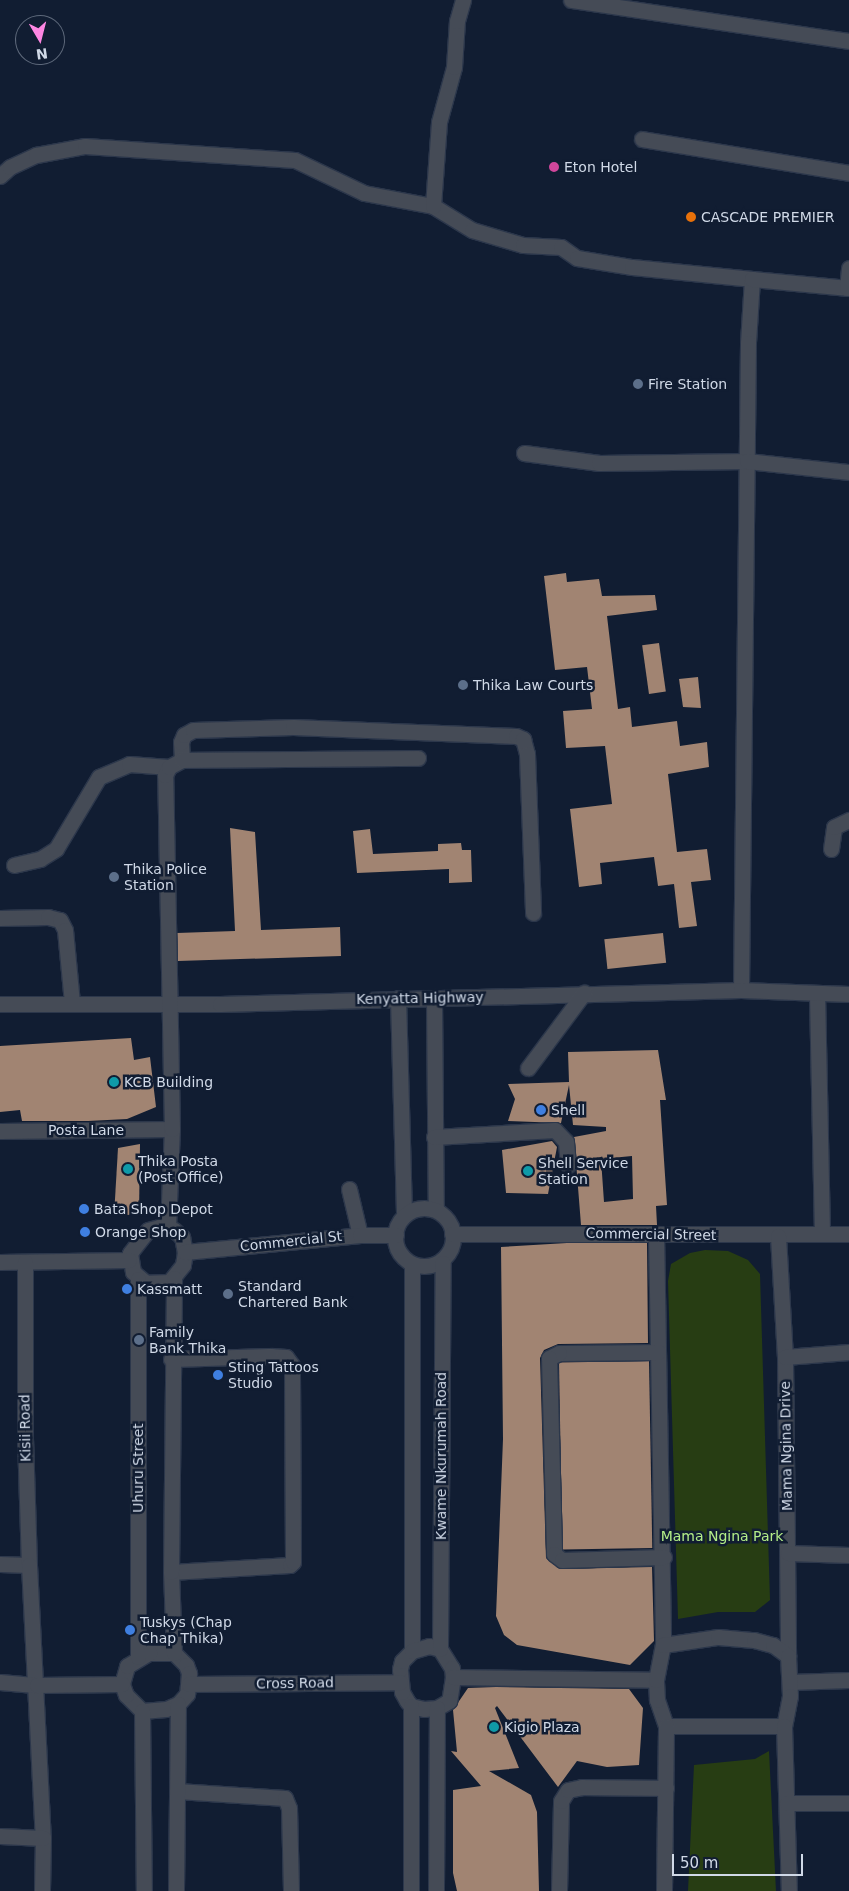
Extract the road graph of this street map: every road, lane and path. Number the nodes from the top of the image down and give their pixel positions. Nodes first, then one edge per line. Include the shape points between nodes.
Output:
1 (463, 0) edge
2 (571, 0) edge
3 (849, 41) edge
4 (642, 139) dead end
5 (849, 173) edge
6 (0, 176) edge
7 (432, 206) junction
8 (849, 268) edge
9 (752, 279) junction
10 (848, 288) edge
11 (524, 453) dead end
12 (747, 461) junction
13 (849, 472) edge
14 (418, 758) dead end
15 (176, 763) junction
16 (849, 820) edge
17 (831, 849) dead end
18 (14, 865) dead end
19 (532, 913) dead end
20 (0, 918) edge
21 (741, 990) junction
22 (584, 993) junction
23 (846, 993) edge
24 (817, 994) junction
25 (398, 998) junction
26 (434, 999) junction
27 (0, 1004) edge
28 (72, 1004) junction
29 (171, 1004) junction
30 (528, 1068) dead end
31 (172, 1130) junction
32 (0, 1131) edge
33 (434, 1137) junction
34 (568, 1164) dead end
35 (349, 1189) dead end
36 (436, 1208) junction
37 (404, 1212) junction
38 (168, 1228) junction
39 (452, 1234) junction
40 (656, 1234) junction
41 (822, 1234) junction
42 (849, 1234) edge
43 (360, 1235) junction
44 (396, 1235) junction
45 (778, 1236) junction
46 (185, 1252) junction
47 (130, 1260) junction
48 (0, 1262) edge
49 (25, 1262) junction
50 (443, 1263) junction
51 (412, 1265) junction
52 (174, 1278) junction
53 (138, 1279) junction
54 (658, 1352) junction
55 (849, 1352) edge
56 (785, 1357) junction
57 (171, 1358) junction
58 (788, 1553) junction
59 (849, 1554) edge
60 (664, 1557) junction
61 (0, 1564) edge
62 (29, 1565) junction
63 (171, 1572) junction
64 (663, 1645) junction
65 (440, 1649) junction
66 (412, 1651) junction
67 (174, 1653) junction
68 (788, 1656) junction
69 (138, 1657) junction
70 (453, 1677) junction
71 (656, 1680) junction
72 (849, 1680) edge
73 (0, 1682) edge
74 (400, 1682) junction
75 (790, 1682) junction
76 (122, 1684) junction
77 (189, 1684) junction
78 (37, 1685) junction
79 (178, 1704) junction
80 (411, 1706) junction
81 (437, 1708) junction
82 (142, 1711) junction
83 (666, 1726) junction
84 (784, 1726) junction
85 (666, 1788) junction
86 (177, 1791) junction
87 (787, 1803) junction
88 (849, 1803) edge
89 (0, 1836) edge
90 (43, 1838) junction
91 (42, 1891) edge
92 (144, 1891) edge
93 (176, 1891) edge
94 (291, 1891) edge
95 (411, 1891) edge
96 (436, 1891) edge
97 (559, 1891) edge
98 (664, 1891) edge
99 (790, 1891) edge

1 - 7 street via 457,21 454,67 439,122
2 - 3 street
4 - 5 street
6 - 7 street via 10,167 36,155 85,146 296,160 364,192
7 - 9 street via 472,230 523,244 561,247 577,258
8 - 10 street
9 - 10 street
9 - 12 street
11 - 12 street via 599,463
12 - 13 street
12 - 21 street
14 - 15 street
15 - 18 street via 129,764 99,777 56,849 40,859
15 - 19 street via 184,735 193,730 293,726 516,736 522,739 528,754
15 - 29 street via 165,776
16 - 17 street via 834,828
20 - 28 street via 48,916 60,920 65,930
21 - 22 street, Kenyatta Highway
21 - 24 street, Kenyatta Highway
22 - 26 street, Kenyatta Highway
22 - 30 street
23 - 24 street, Kenyatta Highway
24 - 41 street
25 - 26 street, Kenyatta Highway
25 - 29 street, Kenyatta Highway
25 - 37 street
26 - 33 street
27 - 28 street, Kenyatta Highway
28 - 29 street, Kenyatta Highway
29 - 31 street
31 - 32 street, Posta Lane
31 - 38 street
33 - 34 street via 555,1130 566,1142
33 - 36 street
35 - 43 street
36 - 37 street
36 - 39 street via 448,1218
37 - 44 street
38 - 46 street via 179,1233
38 - 47 street via 148,1230 133,1245
39 - 40 street, Commercial Street
39 - 50 street via 451,1247
40 - 45 street, Commercial Street
40 - 54 street
41 - 42 street, Commercial Street
41 - 45 street, Commercial Street
43 - 44 street, Commercial St
43 - 46 street, Commercial St
44 - 51 street via 403,1259
45 - 56 street, Mama Ngina Drive
46 - 52 street via 184,1265
47 - 49 street
47 - 53 street
48 - 49 street
49 - 62 street, Kisii Road
50 - 51 street via 428,1267
50 - 65 street, Kwame Nkurumah Road
51 - 66 street, Kwame Nkurumah Road
52 - 53 street via 154,1284
52 - 57 street
53 - 69 street, Uhuru Street
54 - 60 street
54 - 60 street via 559,1353 549,1358 554,1554 562,1560
55 - 56 street
56 - 58 street, Mama Ngina Drive
57 - 63 street
57 - 63 street via 270,1356 286,1357 292,1365 293,1562 290,1565
58 - 59 street
58 - 68 street, Mama Ngina Drive
60 - 64 street
61 - 62 street
62 - 78 street, Kisii Road
63 - 67 street
64 - 68 street via 718,1637 754,1640 773,1645
64 - 71 street
65 - 66 street via 429,1646
65 - 70 street via 452,1668
66 - 74 street via 402,1661
67 - 69 street via 149,1653
67 - 77 street via 186,1666
68 - 75 street, Mama Ngina Drive
69 - 76 street via 127,1666
70 - 71 street
70 - 81 street via 449,1701
71 - 83 street via 657,1700
72 - 75 street
73 - 78 street
74 - 77 street, Cross Road
74 - 80 street
75 - 84 street, Mama Ngina Drive
76 - 78 street
76 - 82 street via 132,1703
77 - 79 street via 187,1694
78 - 90 street, Kisii Road
79 - 82 street via 166,1709
79 - 86 street
80 - 81 street
80 - 95 street
81 - 96 street
82 - 92 street
83 - 84 street
83 - 85 street
84 - 87 street, Mama Ngina Drive
85 - 97 street via 582,1786 568,1790 561,1801
85 - 98 street
86 - 93 street
86 - 94 street via 285,1798 290,1808
87 - 88 street
87 - 99 street, Mama Ngina Drive
89 - 90 street
90 - 91 street, Kisii Road

